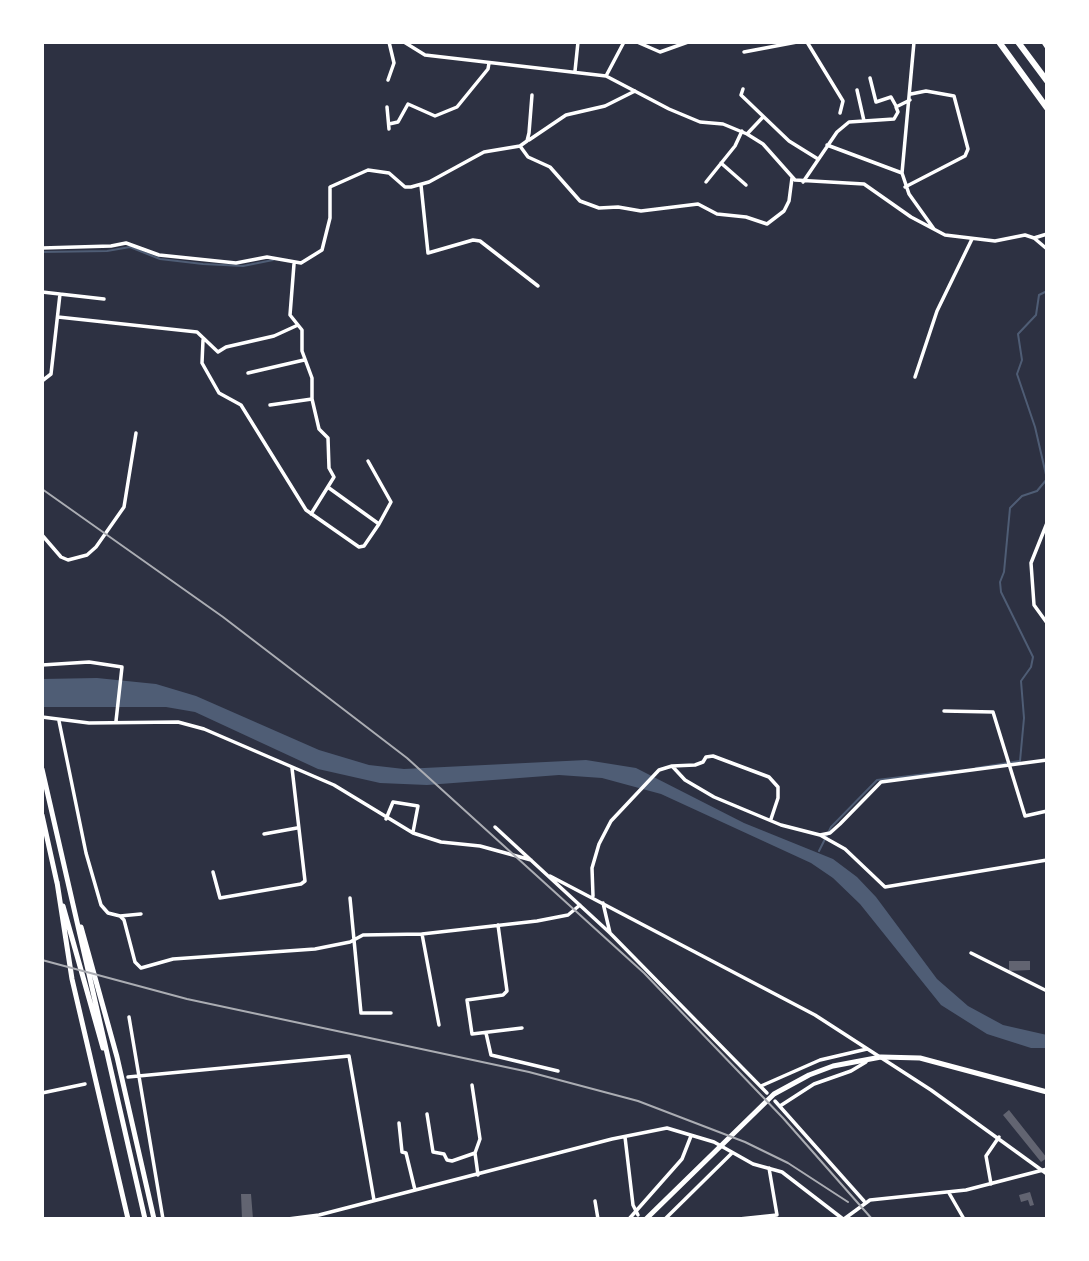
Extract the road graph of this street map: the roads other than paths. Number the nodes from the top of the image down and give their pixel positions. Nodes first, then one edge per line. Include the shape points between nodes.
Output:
1 (389, 42) edge
2 (404, 42) edge
3 (578, 42) edge
4 (624, 42) edge
5 (637, 42) edge
6 (688, 42) edge
7 (797, 42) edge
8 (807, 42) edge
9 (914, 42) edge
10 (999, 42) edge
11 (1018, 42) edge
12 (1043, 42) edge
13 (791, 43) edge
14 (1047, 48) edge
15 (744, 51) dead end
16 (489, 62) junction
17 (575, 71) junction
18 (606, 76) junction
19 (870, 78) dead end
20 (388, 80) dead end
21 (1047, 81) edge
22 (743, 89) dead end
23 (857, 90) dead end
24 (635, 91) junction
25 (911, 94) junction
26 (532, 95) dead end
27 (910, 100) junction
28 (387, 107) dead end
29 (896, 107) junction
30 (1047, 108) edge
31 (840, 113) dead end
32 (763, 117) junction
33 (864, 121) junction
34 (742, 131) junction
35 (747, 134) junction
36 (527, 141) junction
37 (827, 145) junction
38 (520, 146) junction
39 (818, 159) junction
40 (722, 163) junction
41 (902, 173) junction
42 (792, 178) junction
43 (706, 182) dead end
44 (803, 182) junction
45 (421, 185) junction
46 (746, 185) dead end
47 (905, 187) junction
48 (935, 231) junction
49 (1047, 234) edge
50 (1034, 238) junction
51 (972, 239) junction
52 (42, 248) edge
53 (1047, 249) edge
54 (294, 264) junction
55 (538, 286) dead end
56 (42, 292) edge
57 (60, 294) junction
58 (104, 299) dead end
59 (58, 317) junction
60 (298, 325) junction
61 (203, 340) junction
62 (304, 360) junction
63 (248, 373) dead end
64 (915, 377) dead end
65 (42, 381) edge
66 (312, 399) junction
67 (270, 405) dead end
68 (136, 433) dead end
69 (368, 461) dead end
70 (329, 488) junction
71 (311, 514) junction
72 (1047, 523) edge
73 (379, 524) junction
74 (42, 535) edge
75 (1047, 623) edge
76 (42, 665) edge
77 (944, 711) dead end
78 (42, 717) edge
79 (116, 719) junction
80 (59, 721) junction
81 (1047, 760) edge
82 (1010, 764) junction
83 (672, 766) junction
84 (292, 768) junction
85 (42, 769) edge
86 (1047, 811) edge
87 (42, 815) edge
88 (386, 819) junction
89 (770, 820) junction
90 (495, 827) dead end
91 (297, 828) junction
92 (413, 832) junction
93 (264, 834) dead end
94 (822, 838) junction
95 (531, 860) junction
96 (1047, 860) edge
97 (213, 872) dead end
98 (550, 876) junction
99 (57, 881) junction
100 (68, 883) junction
101 (593, 897) junction
102 (349, 898) dead end
103 (603, 903) junction
104 (580, 905) junction
105 (141, 914) dead end
106 (120, 916) junction
107 (498, 925) junction
108 (610, 933) junction
109 (422, 934) junction
110 (354, 940) junction
111 (971, 953) dead end
112 (1047, 990) edge
113 (391, 1013) dead end
114 (129, 1017) dead end
115 (439, 1025) dead end
116 (522, 1028) dead end
117 (486, 1032) junction
118 (867, 1048) junction
119 (881, 1057) junction
120 (870, 1058) junction
121 (110, 1068) junction
122 (558, 1071) dead end
123 (139, 1076) junction
124 (128, 1077) dead end
125 (85, 1084) dead end
126 (472, 1085) dead end
127 (761, 1086) junction
128 (1047, 1091) edge
129 (42, 1093) edge
130 (767, 1093) dead end
131 (775, 1101) dead end
132 (780, 1106) junction
133 (427, 1114) dead end
134 (399, 1124) dead end
135 (691, 1136) junction
136 (625, 1137) junction
137 (999, 1137) junction
138 (475, 1153) junction
139 (733, 1153) junction
140 (769, 1168) junction
141 (1046, 1171) edge
142 (478, 1175) junction
143 (991, 1184) junction
144 (415, 1190) junction
145 (949, 1193) junction
146 (374, 1200) junction
147 (595, 1201) dead end
148 (864, 1202) junction
149 (637, 1213) junction
150 (319, 1217) edge
151 (128, 1219) edge
152 (145, 1219) edge
153 (154, 1219) edge
154 (163, 1219) edge
155 (288, 1219) edge
156 (598, 1219) edge
157 (629, 1219) edge
158 (646, 1219) edge
159 (665, 1219) edge
160 (739, 1219) edge
161 (843, 1219) edge
162 (964, 1219) edge

1 - 20 street via 394,63
2 - 16 street via 425,55
3 - 17 street
4 - 18 street
5 - 6 street via 660,52
7 - 13 street
8 - 31 street via 843,101
9 - 25 street
10 - 30 highway
11 - 21 highway
12 - 14 street
13 - 15 street
16 - 17 street
16 - 28 street via 457,107 435,116 408,104 398,122 389,127
17 - 18 street
18 - 24 street
19 - 29 street via 876,102 891,97
22 - 32 street via 741,95
23 - 33 street
24 - 34 street via 700,122
24 - 36 street via 605,106 566,115
25 - 27 street
25 - 47 street via 926,91 954,96 968,149 965,156
26 - 36 street
27 - 29 street
27 - 41 street
29 - 33 street via 894,119
32 - 35 street
32 - 39 street
33 - 37 street via 849,122
34 - 35 street
34 - 40 street
35 - 42 street via 774,155
36 - 38 street
37 - 39 street
37 - 41 street
38 - 42 street via 528,157 550,167 580,201 599,208 641,211 698,204 717,214 767,224 789,201
38 - 45 street via 484,152
39 - 44 street
40 - 43 street
40 - 46 street
41 - 47 street
42 - 44 street
44 - 48 street via 864,184
45 - 54 street via 405,187 389,173 368,170 336,183 328,193 330,218 322,250
45 - 55 street via 428,253 480,241
47 - 48 street
48 - 51 street
49 - 50 street
50 - 51 street
50 - 53 street
51 - 64 street via 937,311
52 - 54 street via 126,243 159,255 246,264 267,257
54 - 60 street via 289,311
56 - 57 street
57 - 58 street
57 - 59 street
59 - 61 street via 197,332
59 - 65 street via 51,374
60 - 61 street via 218,352
60 - 62 street
61 - 71 street via 202,363 219,393 241,405
62 - 63 street
62 - 66 street via 312,378
66 - 67 street
66 - 70 street via 319,429 328,438 329,468 334,477
68 - 74 street via 120,513 96,547 68,560
69 - 73 street via 391,502
70 - 71 street
70 - 73 street
71 - 73 street via 359,547
72 - 75 street via 1031,563 1034,605
76 - 79 street via 89,662 122,667
77 - 82 street via 993,712
78 - 80 street
79 - 80 street
79 - 84 street via 187,724
80 - 106 street via 92,878 104,910
81 - 82 street
82 - 86 street via 1025,816
82 - 94 street via 881,782
83 - 89 street via 685,780 714,797
83 - 89 street via 695,765 713,756 769,777 778,787
83 - 101 street via 659,770 611,821 592,868
84 - 88 street via 344,790
84 - 91 street
85 - 100 main road
87 - 99 main road
88 - 92 street
88 - 92 street via 393,802 418,806
89 - 94 street
90 - 95 street
91 - 93 street
91 - 97 street via 305,881 301,884 220,898
92 - 95 street
94 - 96 street via 845,849 886,887
95 - 98 street
98 - 101 street
98 - 104 street
99 - 121 main road
99 - 151 main road via 68,960
100 - 121 main road
100 - 153 main road via 100,988
101 - 103 street
102 - 110 street
103 - 108 street
103 - 118 street via 783,996
104 - 107 street via 568,915
104 - 108 street
105 - 106 street
106 - 110 street via 141,968 173,960 315,949
107 - 109 street
107 - 117 street via 507,991 467,1000 472,1034
108 - 127 street
109 - 110 street via 363,935
109 - 115 street
110 - 113 street via 361,1013
111 - 112 street
114 - 123 street
116 - 117 street
117 - 122 street via 491,1055
118 - 119 street
118 - 127 street via 820,1059
119 - 120 main road
119 - 128 main road via 944,1062
119 - 137 street
120 - 132 street via 851,1071 798,1092
120 - 158 main road via 833,1066 786,1086
121 - 152 main road
123 - 124 street
123 - 146 street via 349,1056
123 - 154 street
125 - 129 street
126 - 138 street via 480,1139
127 - 130 street
131 - 132 street
132 - 148 street
133 - 138 street via 433,1152 452,1161
134 - 144 street via 402,1152
135 - 136 street via 667,1128
135 - 139 street
135 - 149 street via 682,1159
136 - 142 street
136 - 149 street
137 - 141 street
137 - 143 street via 986,1156
138 - 142 street
139 - 140 street
139 - 159 street
140 - 160 street via 776,1214
140 - 161 street via 782,1172
141 - 143 street
142 - 144 street
143 - 145 street
144 - 146 street
145 - 148 street
145 - 162 street
146 - 150 street
147 - 156 street
148 - 161 street
149 - 157 street
150 - 155 street

